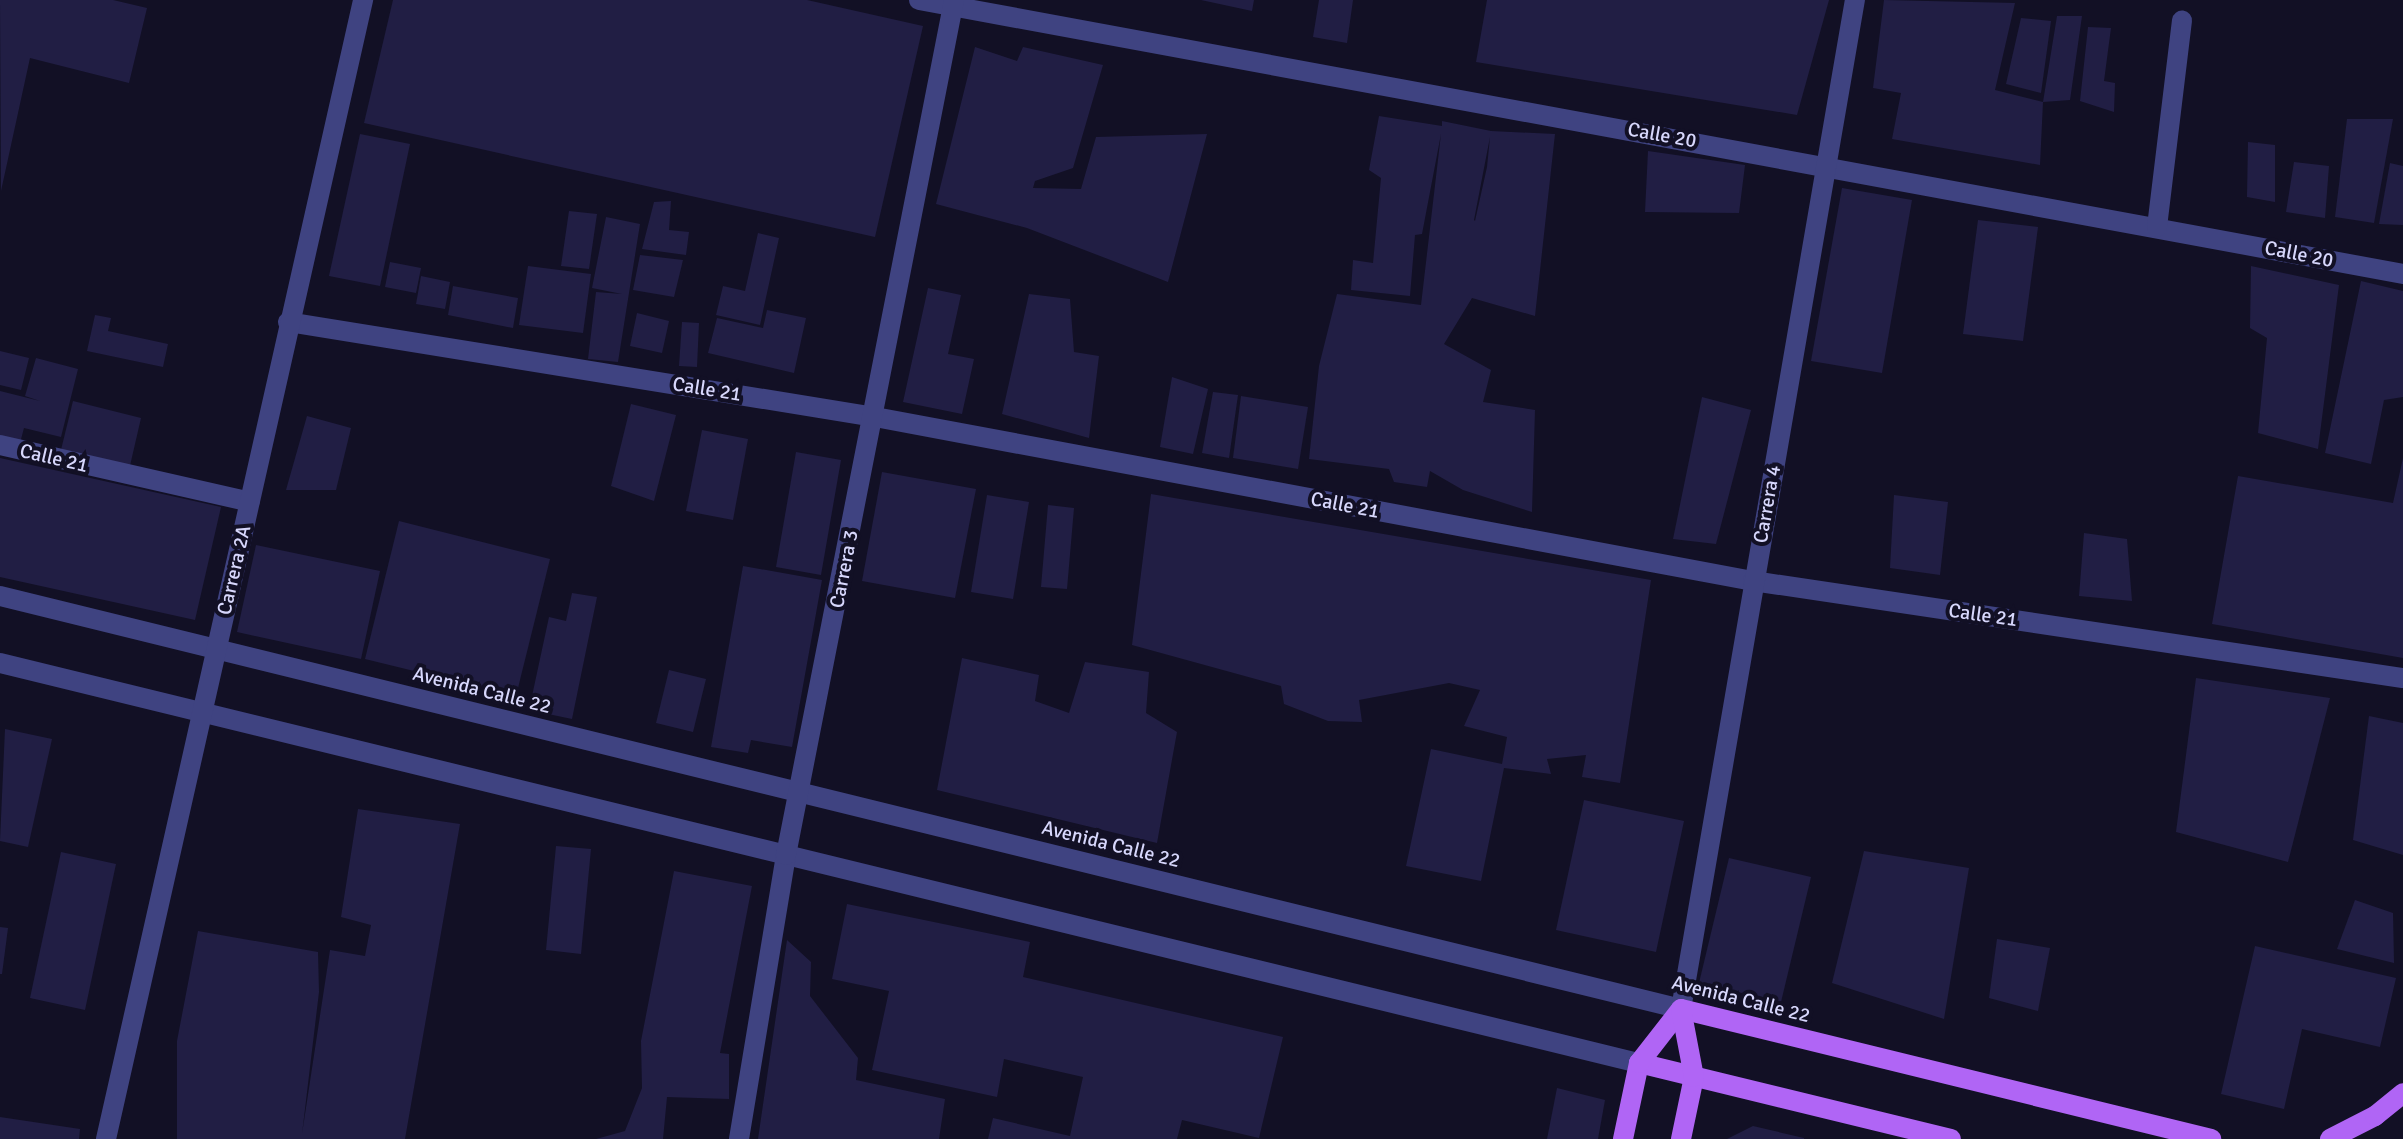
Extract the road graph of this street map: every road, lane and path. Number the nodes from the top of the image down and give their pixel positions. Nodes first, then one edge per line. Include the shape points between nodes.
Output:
1 (363, 0) edge
2 (919, 0) edge
3 (1855, 0) edge
4 (954, 4) edge
5 (2182, 21) dead end
6 (1828, 165) junction
7 (2157, 227) junction
8 (2403, 274) edge
9 (288, 322) junction
10 (875, 417) junction
11 (0, 445) edge
12 (250, 502) junction
13 (1753, 581) junction
14 (0, 596) edge
15 (216, 649) junction
16 (0, 663) edge
17 (2403, 678) edge
18 (203, 712) junction
19 (799, 792) junction
20 (786, 855) junction
21 (1681, 1009) junction
22 (1639, 1063) junction
23 (1694, 1077) junction
24 (2403, 1093) edge
25 (106, 1139) edge
26 (739, 1139) edge
27 (1623, 1139) edge
28 (1681, 1139) edge
29 (1951, 1139) edge
30 (2211, 1139) edge
31 (2330, 1139) edge

1 - 9 street, Carrera 2A
2 - 4 street, Calle 20
3 - 6 street, Carrera 4
4 - 6 street, Calle 20
4 - 10 street, Carrera 3
5 - 7 street
6 - 7 street, Calle 20
6 - 13 street, Carrera 4
7 - 8 street, Calle 20
9 - 10 street, Calle 21
9 - 12 street, Carrera 2A
10 - 13 street, Calle 21
10 - 19 street, Carrera 3
11 - 12 street, Calle 21
12 - 15 street, Carrera 2A
13 - 17 street, Calle 21
13 - 21 street, Carrera 4
14 - 15 street, Avenida Calle 22
15 - 18 street, Carrera 2A
15 - 19 street, Avenida Calle 22
16 - 18 street
18 - 20 street
18 - 25 street, Carrera 2A
19 - 20 street, Carrera 3
19 - 21 street, Avenida Calle 22
20 - 22 street
20 - 26 street, Carrera 3
21 - 22 main road
21 - 23 main road
21 - 30 main road, Avenida Calle 22
22 - 23 main road
22 - 27 main road
23 - 28 main road
23 - 29 main road
24 - 31 main road via 2375,1116

